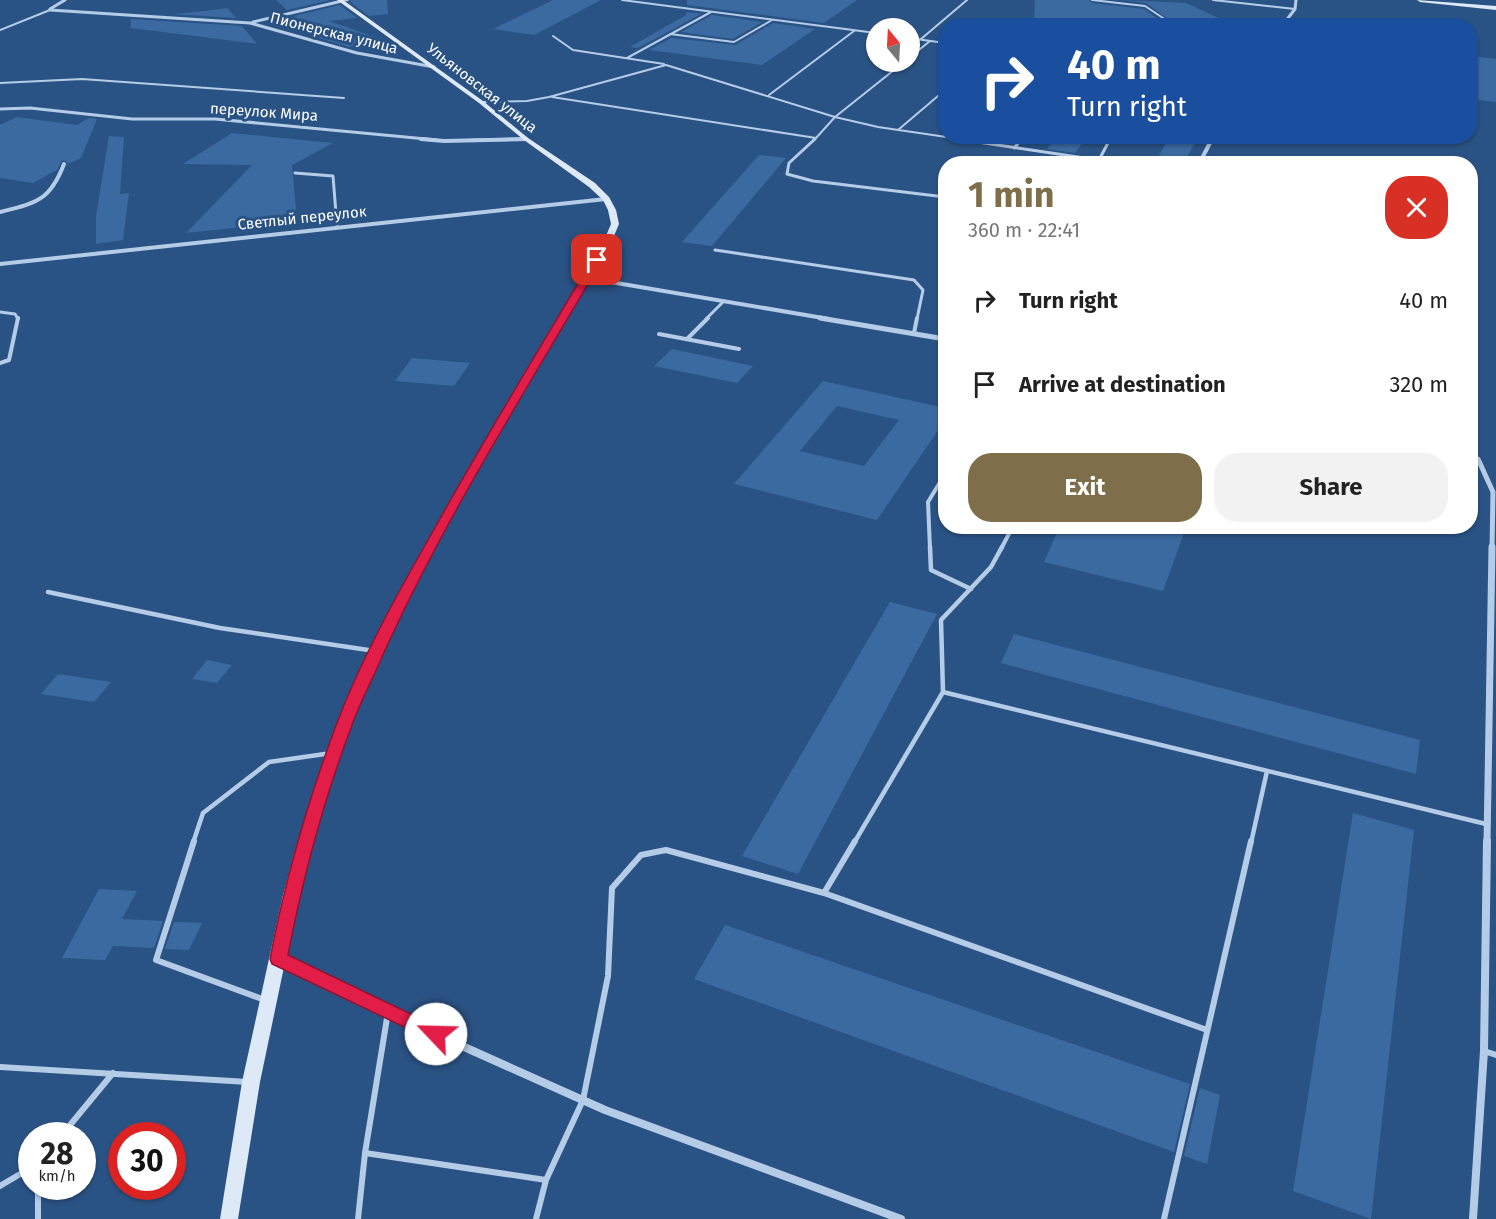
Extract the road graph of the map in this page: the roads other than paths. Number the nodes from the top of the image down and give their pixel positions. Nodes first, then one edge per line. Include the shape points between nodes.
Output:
1 (64, 0) edge
2 (344, 0) edge
3 (622, 0) edge
4 (967, 0) edge
5 (1092, 0) edge
6 (1213, 0) edge
7 (1296, 0) edge
8 (1420, 0) edge
9 (1496, 8) edge
10 (50, 9) junction
11 (1295, 9) junction
12 (712, 12) junction
13 (946, 18) edge
14 (1163, 18) edge
15 (1288, 18) edge
16 (773, 20) junction
17 (250, 23) junction
18 (938, 25) edge
19 (0, 30) edge
20 (854, 31) junction
21 (866, 32) edge
22 (670, 34) junction
23 (553, 36) dead end
24 (921, 39) joint
25 (930, 41) junction
26 (938, 42) edge
27 (920, 49) edge
28 (627, 58) junction
29 (666, 64) junction
30 (434, 67) junction
31 (891, 72) edge
32 (0, 83) edge
33 (769, 95) junction
34 (938, 96) edge
35 (549, 97) junction
36 (344, 98) dead end
37 (481, 102) junction
38 (0, 109) edge
39 (835, 117) junction
40 (898, 130) junction
41 (938, 136) edge
42 (816, 138) junction
43 (526, 139) junction
44 (988, 144) edge
45 (1017, 144) edge
46 (1014, 148) junction
47 (1066, 156) edge
48 (64, 164) dead end
49 (295, 173) dead end
50 (938, 196) edge
51 (606, 199) junction
52 (0, 212) edge
53 (337, 226) junction
54 (715, 250) dead end
55 (0, 264) edge
56 (587, 278) junction
57 (724, 301) junction
58 (0, 312) edge
59 (914, 333) junction
60 (659, 334) dead end
61 (688, 338) junction
62 (938, 338) edge
63 (739, 350) dead end
64 (0, 363) edge
65 (1478, 459) edge
66 (938, 486) edge
67 (1009, 534) edge
68 (971, 589) junction
69 (48, 592) dead end
70 (378, 651) junction
71 (943, 692) junction
72 (1492, 726) edge
73 (335, 752) junction
74 (1267, 771) junction
75 (1486, 824) junction
76 (824, 893) junction
77 (279, 959) junction
78 (269, 1001) junction
79 (388, 1012) junction
80 (1207, 1030) junction
81 (1484, 1051) junction
82 (1496, 1054) edge
83 (0, 1067) edge
84 (113, 1073) junction
85 (251, 1082) junction
86 (583, 1100) junction
87 (73, 1122) edge
88 (365, 1153) junction
89 (18, 1175) edge
90 (546, 1180) junction
91 (0, 1186) edge
92 (38, 1200) edge
93 (38, 1219) edge
94 (229, 1219) edge
95 (358, 1219) edge
96 (536, 1219) edge
97 (901, 1219) edge
98 (1164, 1219) edge
99 (1473, 1219) edge

1 - 10 street
2 - 17 street
2 - 30 street, Ульяновская улица
3 - 12 lane
4 - 13 lane
5 - 14 lane via 1145,6
6 - 11 lane
7 - 11 street
8 - 9 street
10 - 17 street, Пионерская улица
10 - 19 lane
11 - 15 street
12 - 16 lane
12 - 22 lane
16 - 20 lane
16 - 22 lane via 734,42
17 - 30 street, Пионерская улица via 357,53
18 - 24 lane
20 - 21 lane
20 - 33 lane
22 - 28 lane
23 - 28 lane via 573,50
24 - 25 lane
25 - 26 lane
25 - 27 lane
28 - 29 lane
29 - 33 lane
29 - 35 lane
30 - 37 street, Ульяновская улица
31 - 39 lane
32 - 36 lane via 82,79
33 - 39 lane
34 - 40 lane
35 - 37 lane
35 - 42 lane
37 - 43 street, Ульяновская улица
38 - 43 street, переулок Мира via 30,108 132,119 215,119 444,141
39 - 40 lane
39 - 42 lane
40 - 41 lane
42 - 50 lane via 789,163 786,174 813,182
43 - 51 street, Ульяновская улица
44 - 46 lane
45 - 46 lane
46 - 47 lane
48 - 52 street via 55,189 36,203
49 - 53 lane via 333,176
51 - 53 street, Светлый переулок
51 - 56 street via 615,224
53 - 55 street, Светлый переулок
54 - 59 lane via 914,280 923,290
56 - 57 street
56 - 70 street via 459,495 402,598
57 - 59 street
57 - 61 lane
58 - 64 lane via 18,317 9,360
59 - 62 street
60 - 61 lane
61 - 63 lane
65 - 72 street via 1493,492
66 - 68 lane via 928,502 931,570
67 - 68 lane via 991,567
68 - 71 lane via 941,620
69 - 70 lane via 220,628
70 - 73 street
71 - 74 lane
71 - 76 lane
72 - 75 street
73 - 77 street via 306,837
73 - 78 lane via 270,762 203,813 156,960
74 - 75 lane
74 - 80 lane
75 - 81 street
76 - 80 lane
76 - 86 lane via 666,850 641,855 612,888 608,976
77 - 78 street
77 - 79 street
78 - 85 street
79 - 86 street
79 - 88 lane
80 - 98 lane
81 - 82 lane
81 - 99 street
83 - 84 lane
84 - 85 lane
84 - 87 lane
85 - 94 street
86 - 90 lane
86 - 97 street
88 - 90 lane
88 - 95 lane
89 - 91 lane
90 - 96 lane
92 - 93 lane

